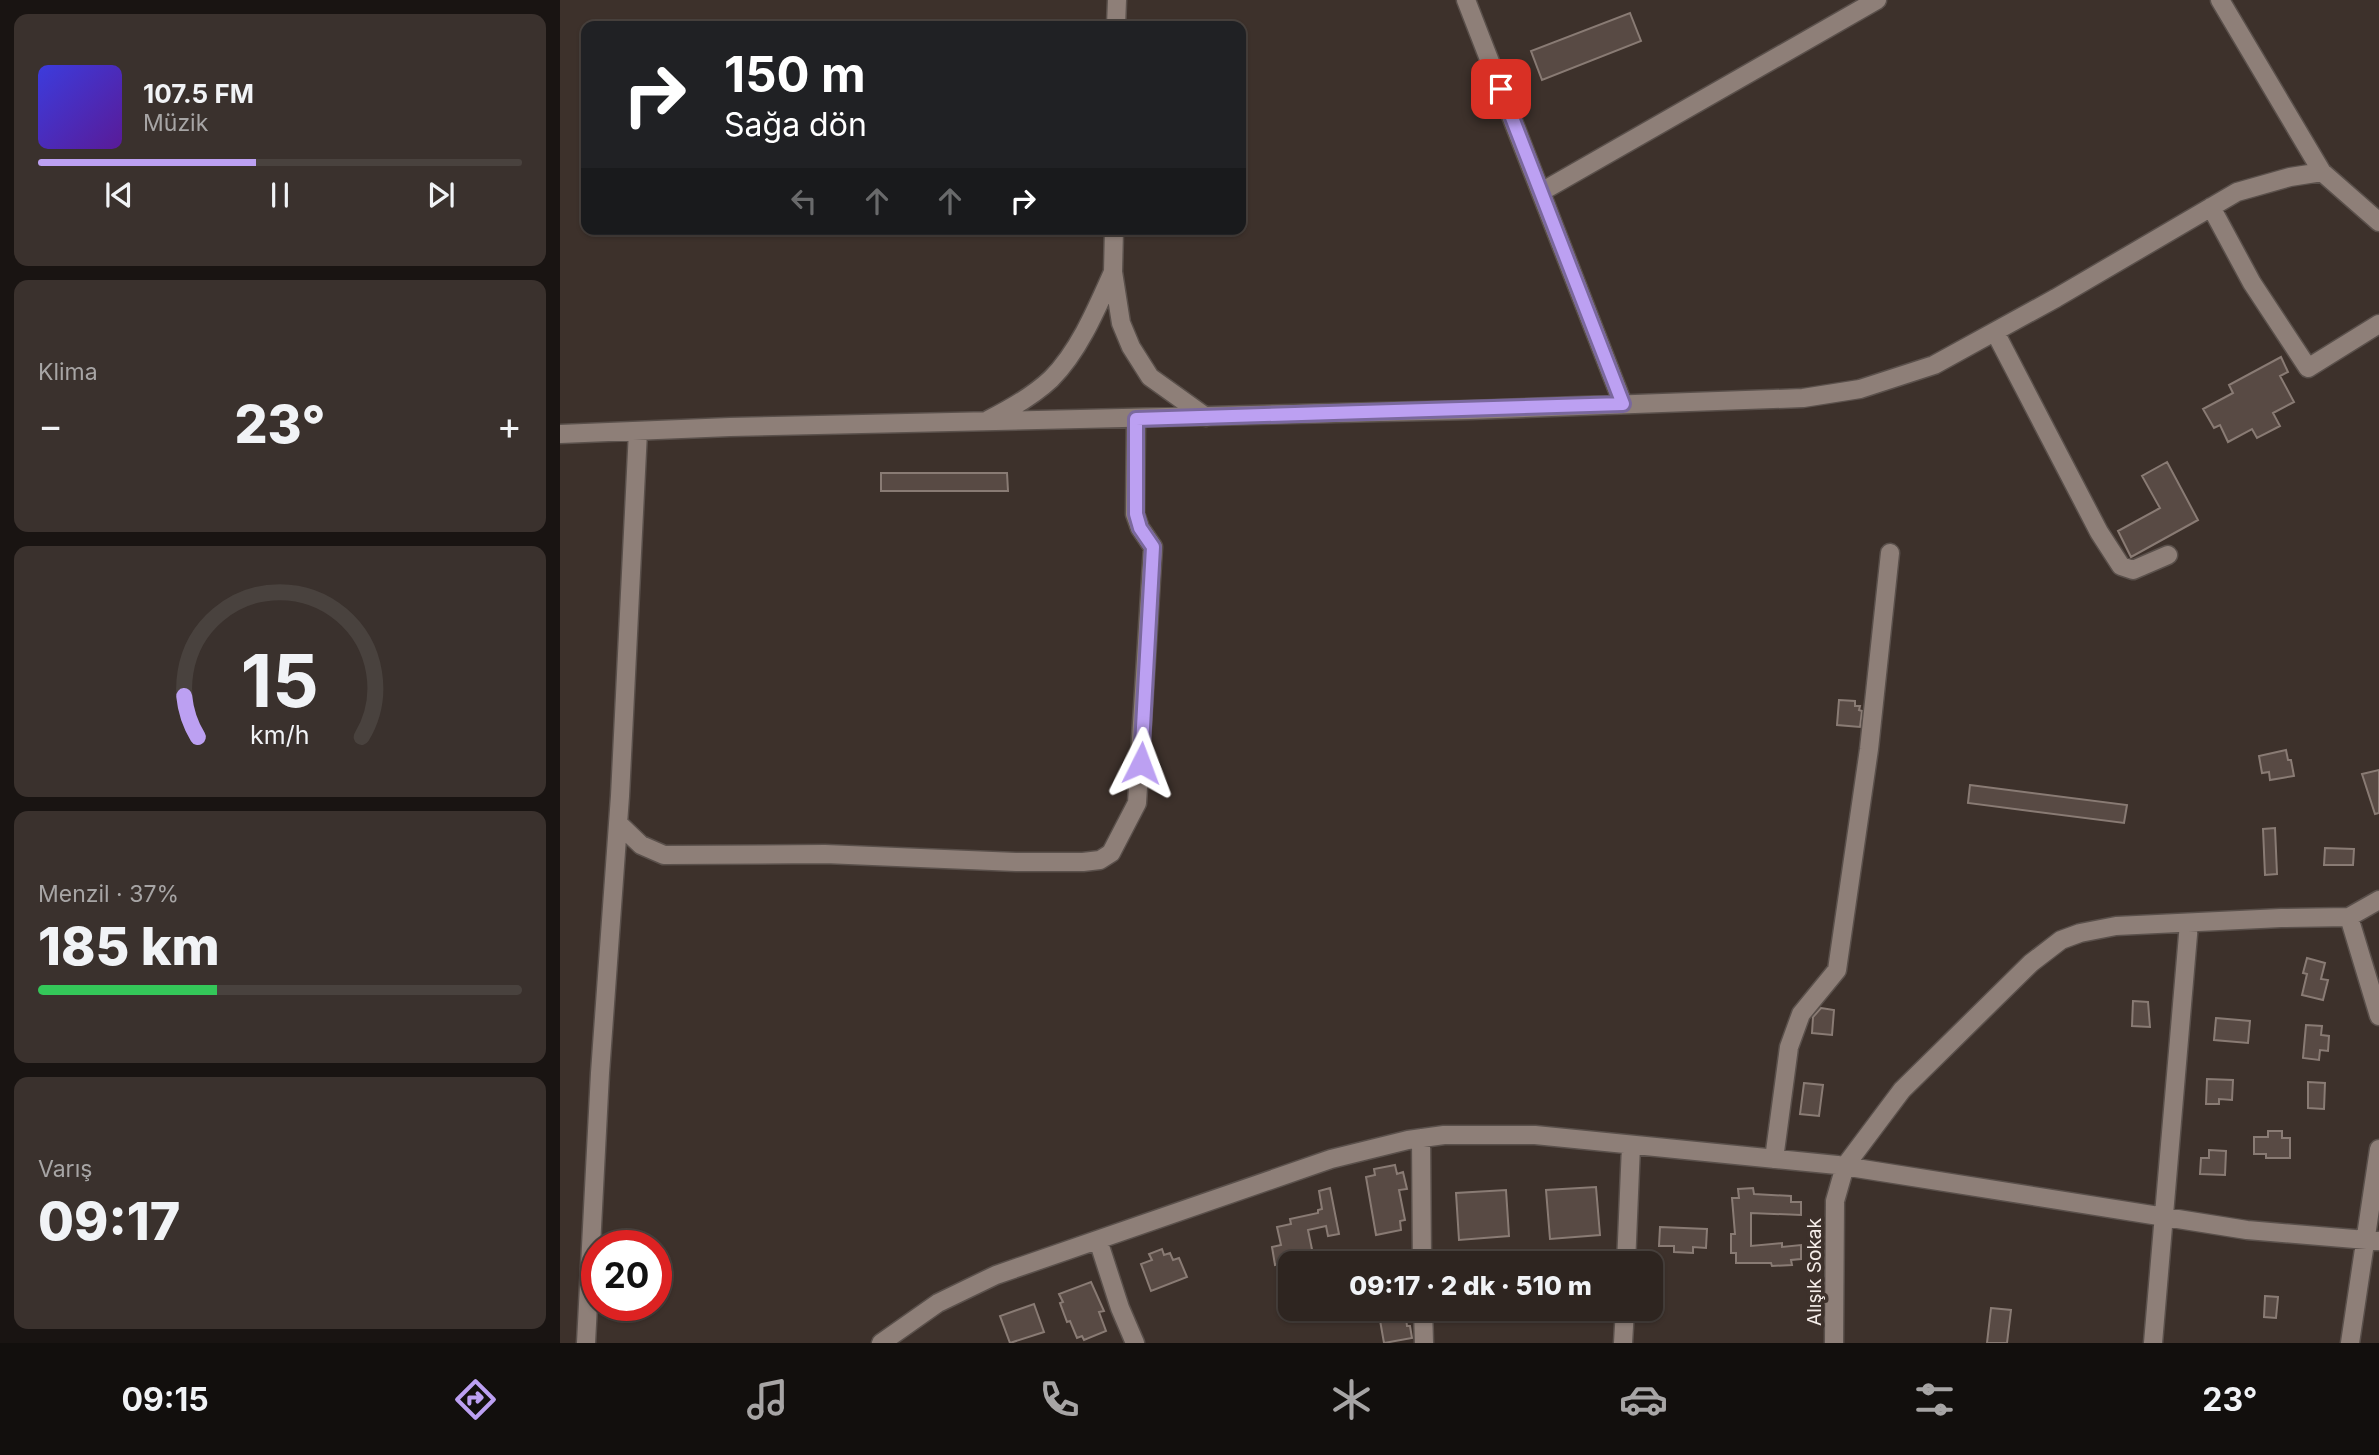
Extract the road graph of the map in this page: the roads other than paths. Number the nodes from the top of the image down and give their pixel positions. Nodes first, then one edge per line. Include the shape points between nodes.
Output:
1 (1117, 0) edge
2 (1466, 0) edge
3 (1877, 0) edge
4 (2220, 0) edge
5 (1116, 21) edge
6 (2322, 172) junction
7 (1541, 192) junction
8 (2211, 207) junction
9 (2379, 222) edge
10 (1114, 235) edge
11 (1113, 272) junction
12 (2379, 324) edge
13 (1995, 331) junction
14 (1623, 404) junction
15 (1206, 417) junction
16 (1136, 419) junction
17 (984, 422) junction
18 (638, 431) junction
19 (560, 434) edge
20 (1891, 554) dead end
21 (2168, 555) dead end
22 (618, 823) junction
23 (2379, 900) edge
24 (2349, 917) junction
25 (2189, 922) junction
26 (2379, 1016) edge
27 (1421, 1138) junction
28 (1631, 1146) junction
29 (2379, 1149) edge
30 (1774, 1159) junction
31 (1845, 1166) junction
32 (2164, 1218) junction
33 (1098, 1240) junction
34 (2371, 1240) edge
35 (1422, 1251) edge
36 (1627, 1251) edge
37 (1423, 1321) edge
38 (1624, 1321) edge
39 (586, 1343) edge
40 (881, 1343) edge
41 (1135, 1343) edge
42 (1424, 1343) edge
43 (1623, 1343) edge
44 (1834, 1343) edge
45 (2153, 1343) edge
46 (2350, 1343) edge

1 - 5 street
2 - 7 street
3 - 7 street
4 - 6 street
6 - 8 street via 2237,192
6 - 9 street
7 - 14 street
8 - 12 street via 2252,283 2308,368
8 - 13 street
10 - 11 street
11 - 15 street via 1121,323 1131,348 1150,377
11 - 17 street via 1089,327 1051,379
13 - 14 street via 1934,365 1860,389 1803,398
13 - 21 street via 2121,566 2133,570
14 - 15 street
15 - 16 street
16 - 17 street
16 - 22 street via 1136,514 1153,547 1144,709 1137,803 1111,853 1083,862 825,854 664,855 641,845
17 - 18 street
18 - 19 street
18 - 22 street
20 - 30 street via 1837,970 1801,1014 1788,1048
22 - 39 street
23 - 24 street
24 - 25 street
24 - 26 street
25 - 31 street via 2116,926 2061,940 2011,981 1902,1090
25 - 32 street
27 - 28 street via 1535,1135
27 - 33 street via 1331,1159
27 - 35 street
28 - 30 street
28 - 36 street
29 - 34 street
30 - 31 street
31 - 32 street
31 - 44 street, Alışık Sokak via 1835,1201
32 - 34 street
32 - 45 street
33 - 40 street via 996,1275 938,1303
33 - 41 street
34 - 46 street
37 - 42 street
38 - 43 street

